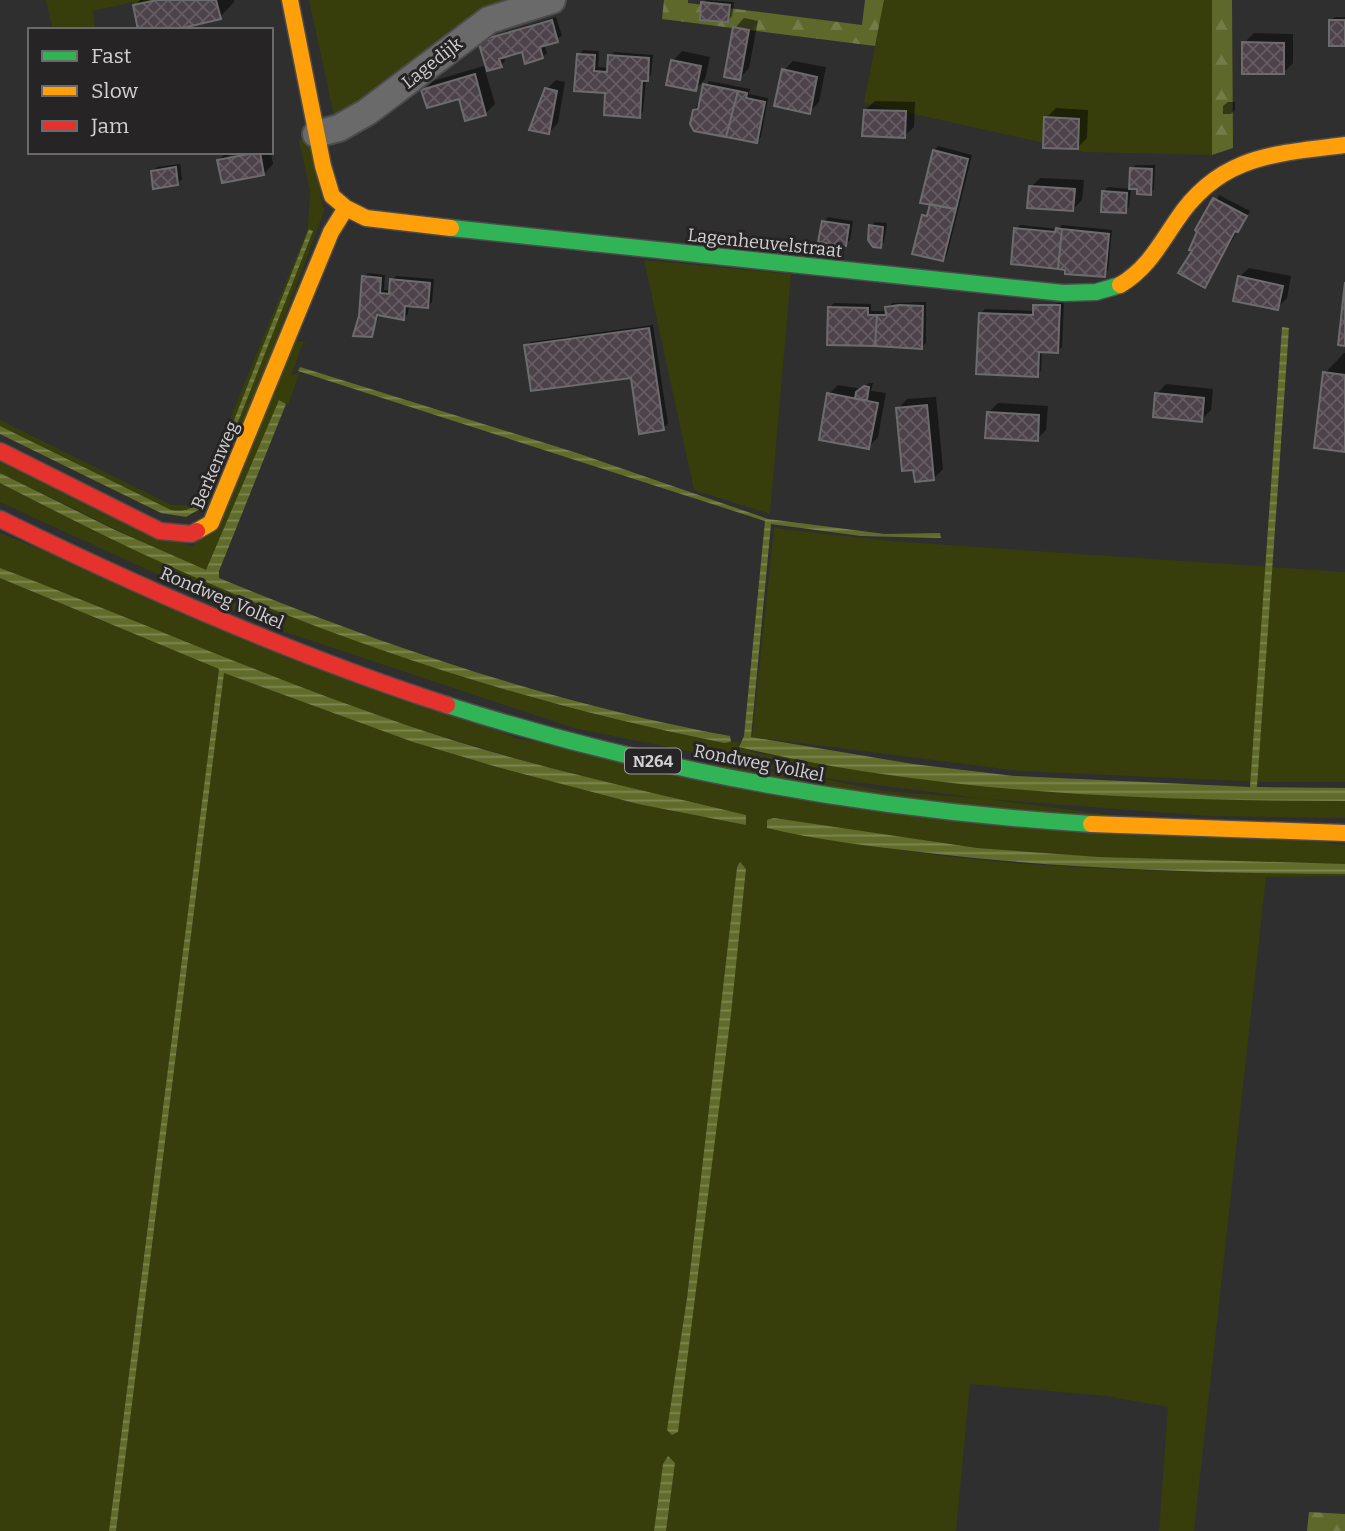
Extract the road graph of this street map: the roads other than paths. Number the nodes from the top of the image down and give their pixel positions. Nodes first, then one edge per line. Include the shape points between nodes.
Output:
1 (290, 0) edge
2 (552, 0) edge
3 (316, 134) junction
4 (1345, 145) edge
5 (346, 208) junction
6 (0, 451) edge
7 (0, 519) edge
8 (1345, 833) edge

1 - 3 street
2 - 3 street, Lagedijk via 489,20 367,112 339,128
3 - 5 street via 332,195
4 - 5 street, Lagenheuvelstraat via 1252,160 1210,180 1139,274 1105,293 399,223 366,218
5 - 6 street, Berkenweg via 322,253 211,523 191,534 160,531
7 - 8 street, Rondweg Volkel / N264 via 242,629 411,694 642,759 818,794 1023,820 1123,828

